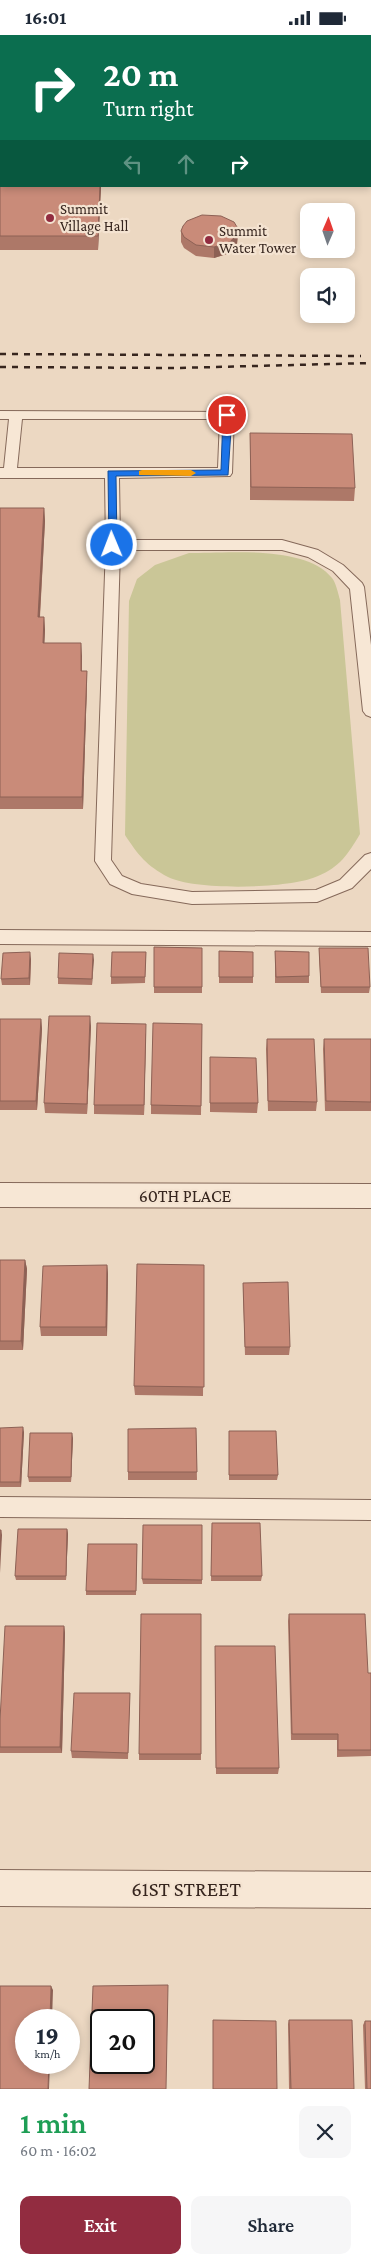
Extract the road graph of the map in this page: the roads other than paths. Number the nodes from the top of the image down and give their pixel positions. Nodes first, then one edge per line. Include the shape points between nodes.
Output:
1 (0, 415) edge
2 (16, 415) junction
3 (5, 473) edge
4 (112, 473) junction
5 (112, 545) junction
6 (371, 711) edge
7 (371, 859) edge
8 (0, 937) edge
9 (371, 939) edge
10 (0, 1195) edge
11 (371, 1196) edge
12 (0, 1507) edge
13 (371, 1510) edge
14 (0, 1888) edge
15 (371, 1890) edge

1 - 2 lane
2 - 3 lane
2 - 4 lane via 227,415 225,473
3 - 4 lane
4 - 5 lane
5 - 6 lane via 282,545 313,553 338,568 357,587
5 - 7 lane via 103,861 116,880 138,890 192,899 317,896 346,884
8 - 9 lane
10 - 11 street, 60TH PLACE
12 - 13 lane
14 - 15 street, 61ST STREET

